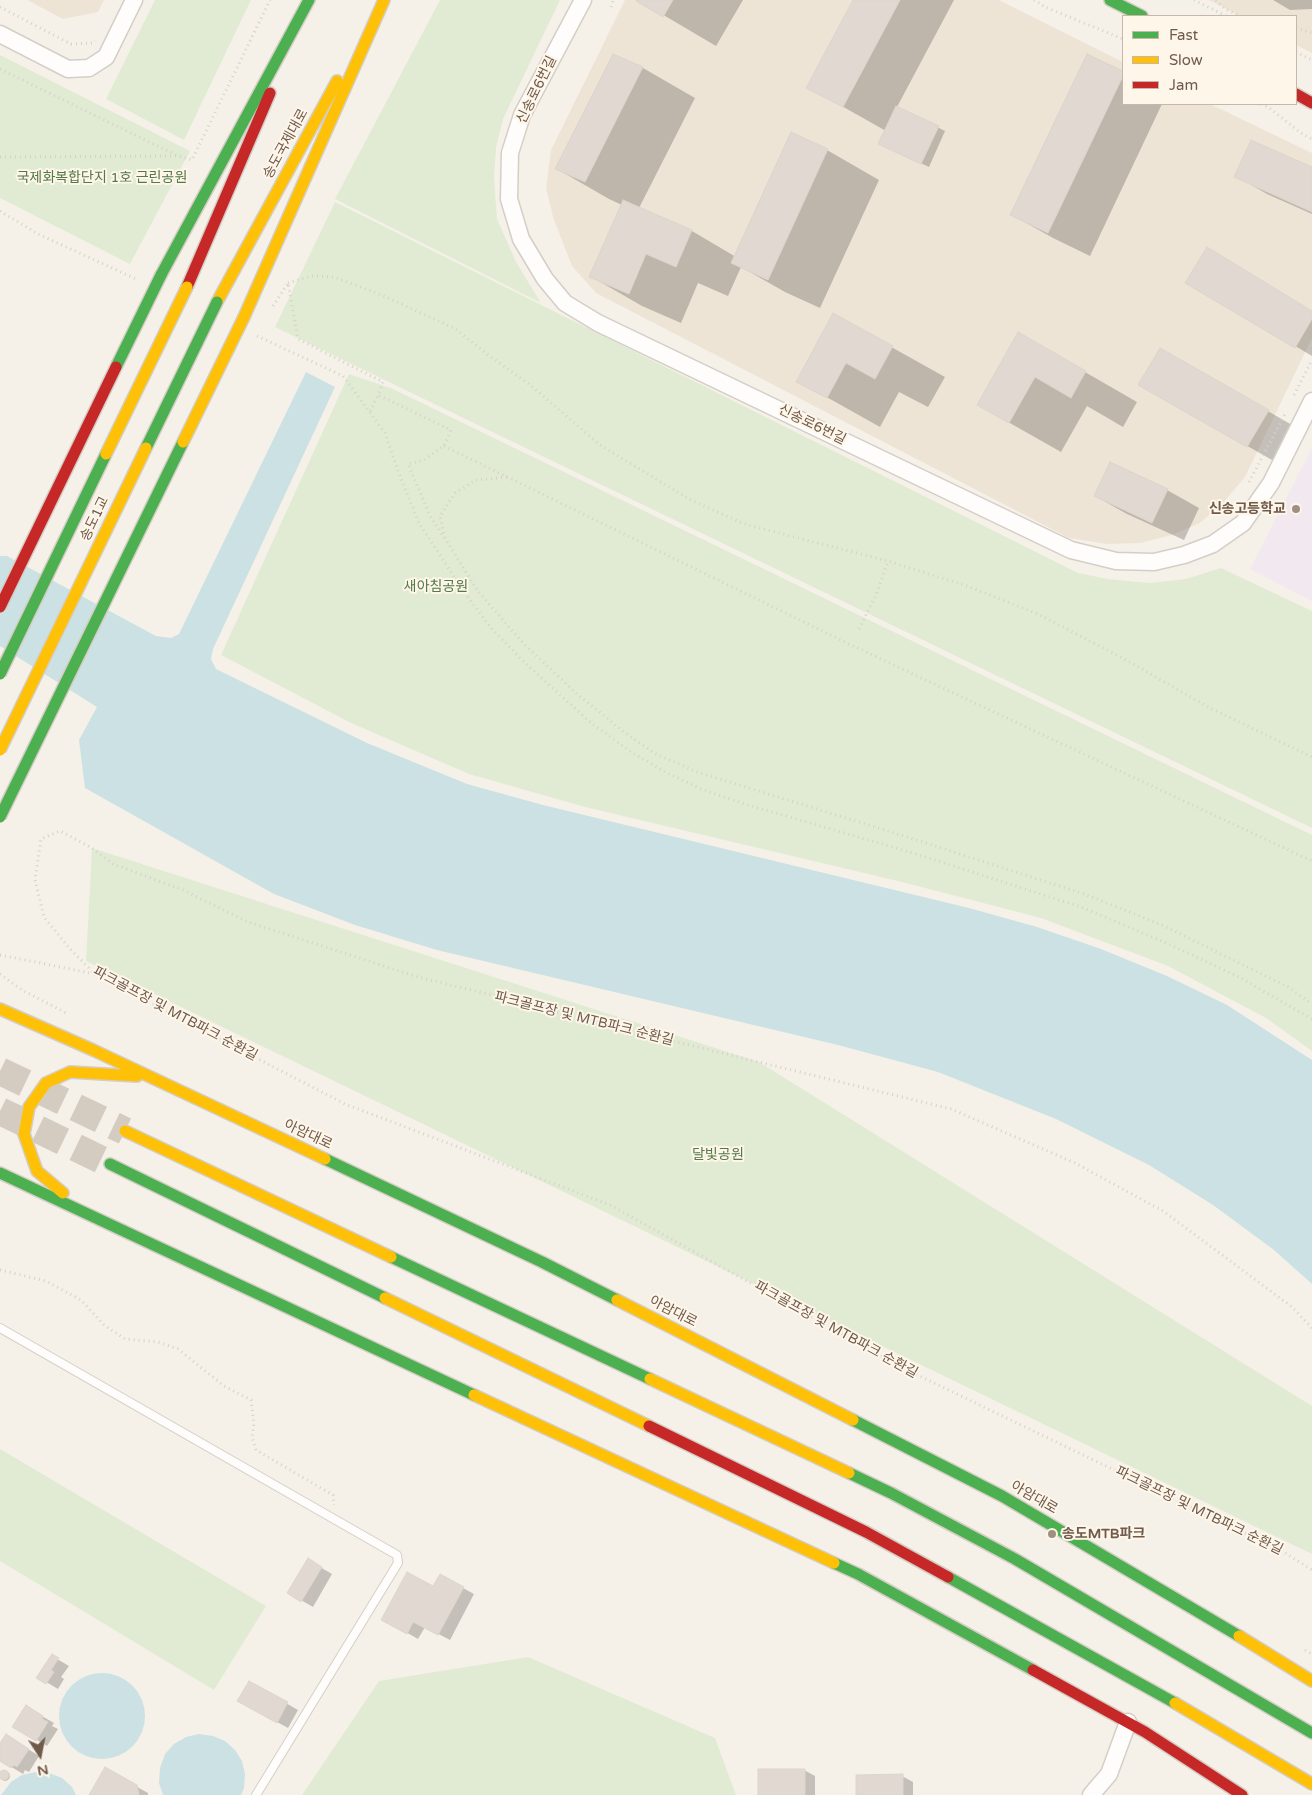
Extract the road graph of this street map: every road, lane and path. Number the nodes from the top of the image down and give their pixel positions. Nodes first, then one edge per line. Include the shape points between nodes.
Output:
1 (134, 0) edge
2 (270, 0) edge
3 (310, 0) edge
4 (382, 0) edge
5 (583, 0) edge
6 (613, 0) edge
7 (1034, 0) edge
8 (1110, 0) edge
9 (1194, 0) edge
10 (1216, 0) edge
11 (0, 7) edge
12 (611, 7) dead end
13 (1140, 15) edge
14 (1224, 15) edge
15 (1239, 15) edge
16 (1297, 28) edge
17 (1312, 33) edge
18 (0, 34) edge
19 (1122, 39) edge
20 (94, 43) dead end
21 (1297, 52) edge
22 (1312, 60) edge
23 (0, 69) edge
24 (1297, 94) edge
25 (1312, 102) edge
26 (1263, 105) edge
27 (1312, 139) edge
28 (176, 156) junction
29 (0, 157) edge
30 (0, 211) edge
31 (103, 264) dead end
32 (288, 283) junction
33 (217, 302) joint
34 (270, 312) dead end
35 (1312, 360) edge
36 (378, 395) junction
37 (1291, 401) dead end
38 (1312, 401) edge
39 (1287, 409) dead end
40 (444, 446) junction
41 (507, 477) junction
42 (1249, 483) dead end
43 (445, 538) junction
44 (888, 561) junction
45 (0, 607) edge
46 (859, 629) dead end
47 (0, 674) edge
48 (0, 750) edge
49 (1312, 757) edge
50 (0, 817) edge
51 (1312, 860) edge
52 (0, 955) edge
53 (96, 975) junction
54 (1312, 1004) edge
55 (0, 1009) edge
56 (40, 1014) dead end
57 (1312, 1019) edge
58 (93, 1050) junction
59 (149, 1077) junction
60 (125, 1131) tunnel mouth
61 (110, 1164) tunnel mouth
62 (0, 1173) edge
63 (84, 1212) junction
64 (0, 1270) edge
65 (0, 1328) edge
66 (1312, 1328) edge
67 (334, 1508) dead end
68 (1312, 1570) edge
69 (1312, 1681) edge
70 (1128, 1722) junction
71 (1312, 1733) edge
72 (1109, 1774) junction
73 (1312, 1784) edge
74 (256, 1795) edge
75 (1091, 1795) edge
76 (1108, 1795) edge
77 (1242, 1795) edge

1 - 18 street via 106,57 89,68 68,69
2 - 28 path via 192,160
3 - 45 main road, bridge via 160,275
3 - 47 main road, 송도1교, bridge via 186,287
4 - 33 main road, 송도국제대로
4 - 50 main road, bridge via 244,317
5 - 38 street, 신송로6번길 via 522,115 510,153 509,200 521,239 545,279 565,303 598,323 1070,550 1116,561 1154,562 1184,555 1213,544 1243,523 1271,483
6 - 12 path
7 - 19 path
8 - 13 main road
9 - 14 path
10 - 15 path via 1225,9
11 - 20 path via 71,44
16 - 17 path
21 - 22 path
23 - 28 path
24 - 25 main road
26 - 27 path
28 - 29 path
30 - 31 path via 38,234
32 - 34 path
32 - 36 path via 298,339 384,382
32 - 44 path via 311,276 334,277 456,329 529,384 600,445 689,499 744,524
33 - 48 main road, 송도1교, bridge
35 - 37 path
36 - 40 path via 451,430
36 - 57 path via 370,411 385,433 419,523 466,595 491,628 524,662 590,722 631,752 664,772 745,804 1081,907 1237,976
39 - 42 path
40 - 41 path
40 - 43 path via 424,460 408,464 430,516
41 - 43 path via 476,480 454,493 440,516
41 - 51 path via 851,645
43 - 54 path via 477,590 524,644 576,693 654,753 697,772 1084,894 1162,925 1288,987
44 - 46 path
44 - 49 path via 967,586 1038,614 1210,708
52 - 53 path
53 - 66 path, 파크골프장 및 MTB파크 순환길 via 44,917 35,880 41,839 60,831 113,864 183,890 248,922 418,977 951,1109 1076,1164 1163,1211 1292,1307
53 - 68 path, 파크골프장 및 MTB파크 순환길 via 345,1104 610,1206 903,1368 1282,1551
55 - 58 main road, 아암대로
56 - 58 main road
58 - 59 main road, 아암대로
59 - 63 main road via 70,1072 46,1083 29,1106 24,1134 37,1171
59 - 69 main road, 아암대로 via 542,1262 1002,1496
60 - 71 main road via 891,1493 1016,1560
61 - 73 main road via 866,1532 1156,1691
62 - 63 main road
63 - 70 main road via 858,1574
64 - 67 path via 46,1281 81,1300 104,1325 125,1339 158,1342 178,1349 224,1386 250,1400 256,1450 332,1495
65 - 74 lane via 396,1555 398,1564
70 - 72 street
70 - 77 main road
72 - 75 street
72 - 76 street

